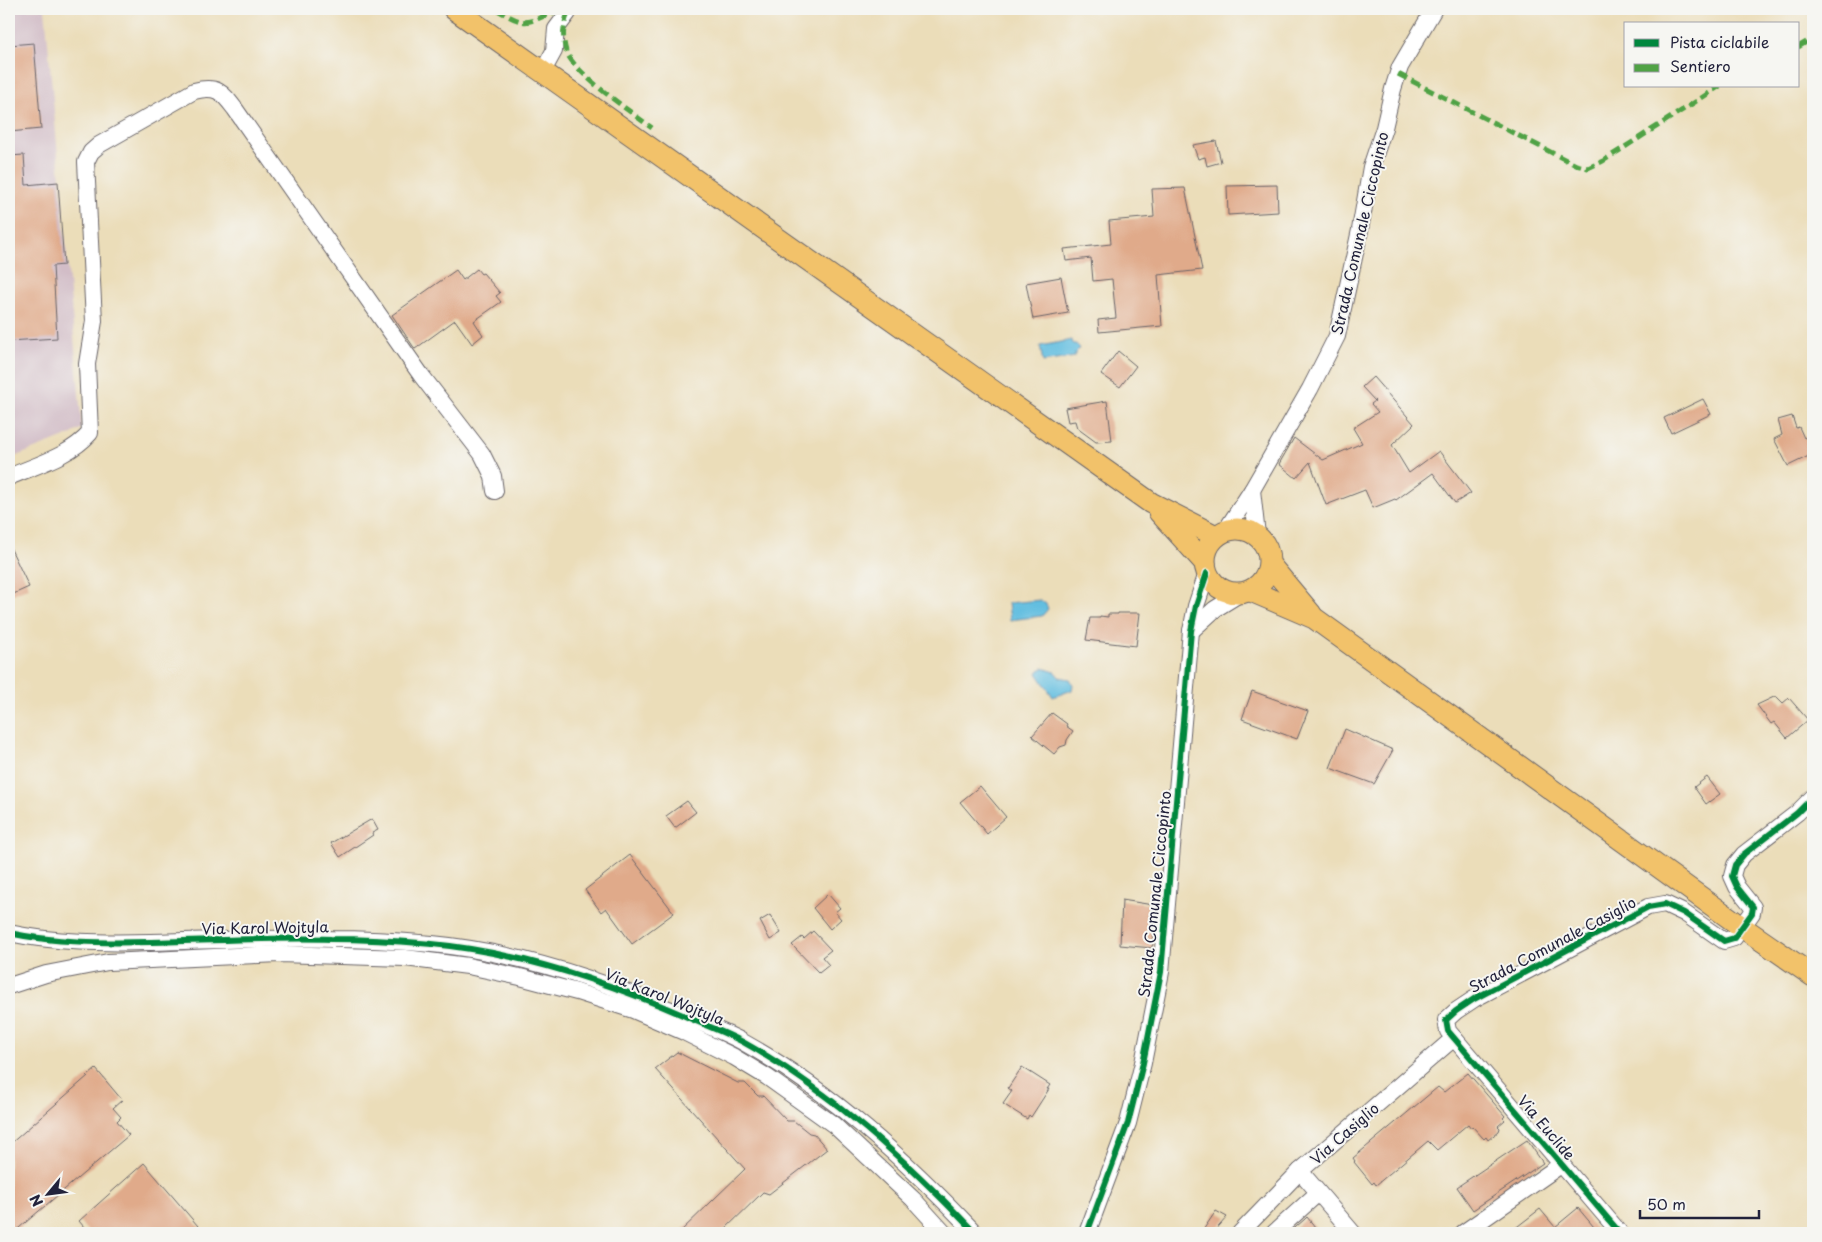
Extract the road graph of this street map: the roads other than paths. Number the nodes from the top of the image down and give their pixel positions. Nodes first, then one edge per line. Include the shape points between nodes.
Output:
1 (454, 9) edge
2 (1434, 9) edge
3 (568, 13) dead end
4 (542, 73) junction
5 (9, 477) edge
6 (1252, 490) junction
7 (495, 492) dead end
8 (1150, 503) junction
9 (1221, 533) junction
10 (1257, 535) junction
11 (1270, 565) junction
12 (1206, 568) junction
13 (1246, 592) junction
14 (1314, 618) junction
15 (1192, 630) junction
16 (1813, 797) edge
17 (1742, 927) junction
18 (9, 933) edge
19 (1813, 976) edge
20 (9, 986) edge
21 (1454, 1038) junction
22 (1562, 1164) junction
23 (1300, 1171) junction
24 (1318, 1193) junction
25 (1095, 1210) junction
26 (944, 1233) edge
27 (975, 1233) edge
28 (1086, 1233) edge
29 (1094, 1233) edge
30 (1240, 1233) edge
31 (1274, 1233) edge
32 (1353, 1233) edge
33 (1463, 1233) edge
34 (1620, 1233) edge

1 - 4 main road
2 - 6 street, Strada Comunale Ciccopinto via 1400,67 1393,89 1372,167 1337,336
3 - 4 street via 556,29 554,51
4 - 8 main road
5 - 7 street via 72,449 90,433 87,364 94,322 86,162 91,152 98,145 204,88 222,93 235,109 421,375 482,454 493,476
6 - 9 street, Strada Comunale Ciccopinto
6 - 10 street
8 - 9 main road
8 - 12 main road
9 - 10 main road via 1237,528
9 - 12 main road via 1210,543
10 - 11 main road via 1267,549
11 - 13 main road via 1260,584
11 - 14 main road
12 - 13 main road via 1221,589 1230,593
12 - 15 street, Strada Comunale Ciccopinto
13 - 14 main road
13 - 15 street via 1215,609
14 - 17 main road
15 - 25 street, Strada Comunale Ciccopinto via 1161,972 1128,1123
16 - 17 street, Strada Comunale Casiglio via 1735,865 1732,876 1753,907
17 - 19 main road
17 - 21 street, Strada Comunale Casiglio via 1734,938 1724,941 1665,904 1648,907 1456,1011 1446,1020
18 - 27 street, Via Karol Wojtyla via 90,943 330,939 433,944 532,962 597,981 742,1041 805,1081 881,1140
20 - 26 street, Via Karol Wojtyla via 46,974 108,962 279,954 405,958 468,966 577,992 633,1010 684,1032 767,1077 834,1125
21 - 22 street, Via Euclide
21 - 23 street, Via Casiglio
22 - 33 street
22 - 34 street, Via Euclide
23 - 24 street
23 - 30 street, Via Casiglio
24 - 31 street
24 - 32 street
25 - 28 street, Strada Comunale Ciccopinto
25 - 29 street, Strada Comunale Ciccopinto

